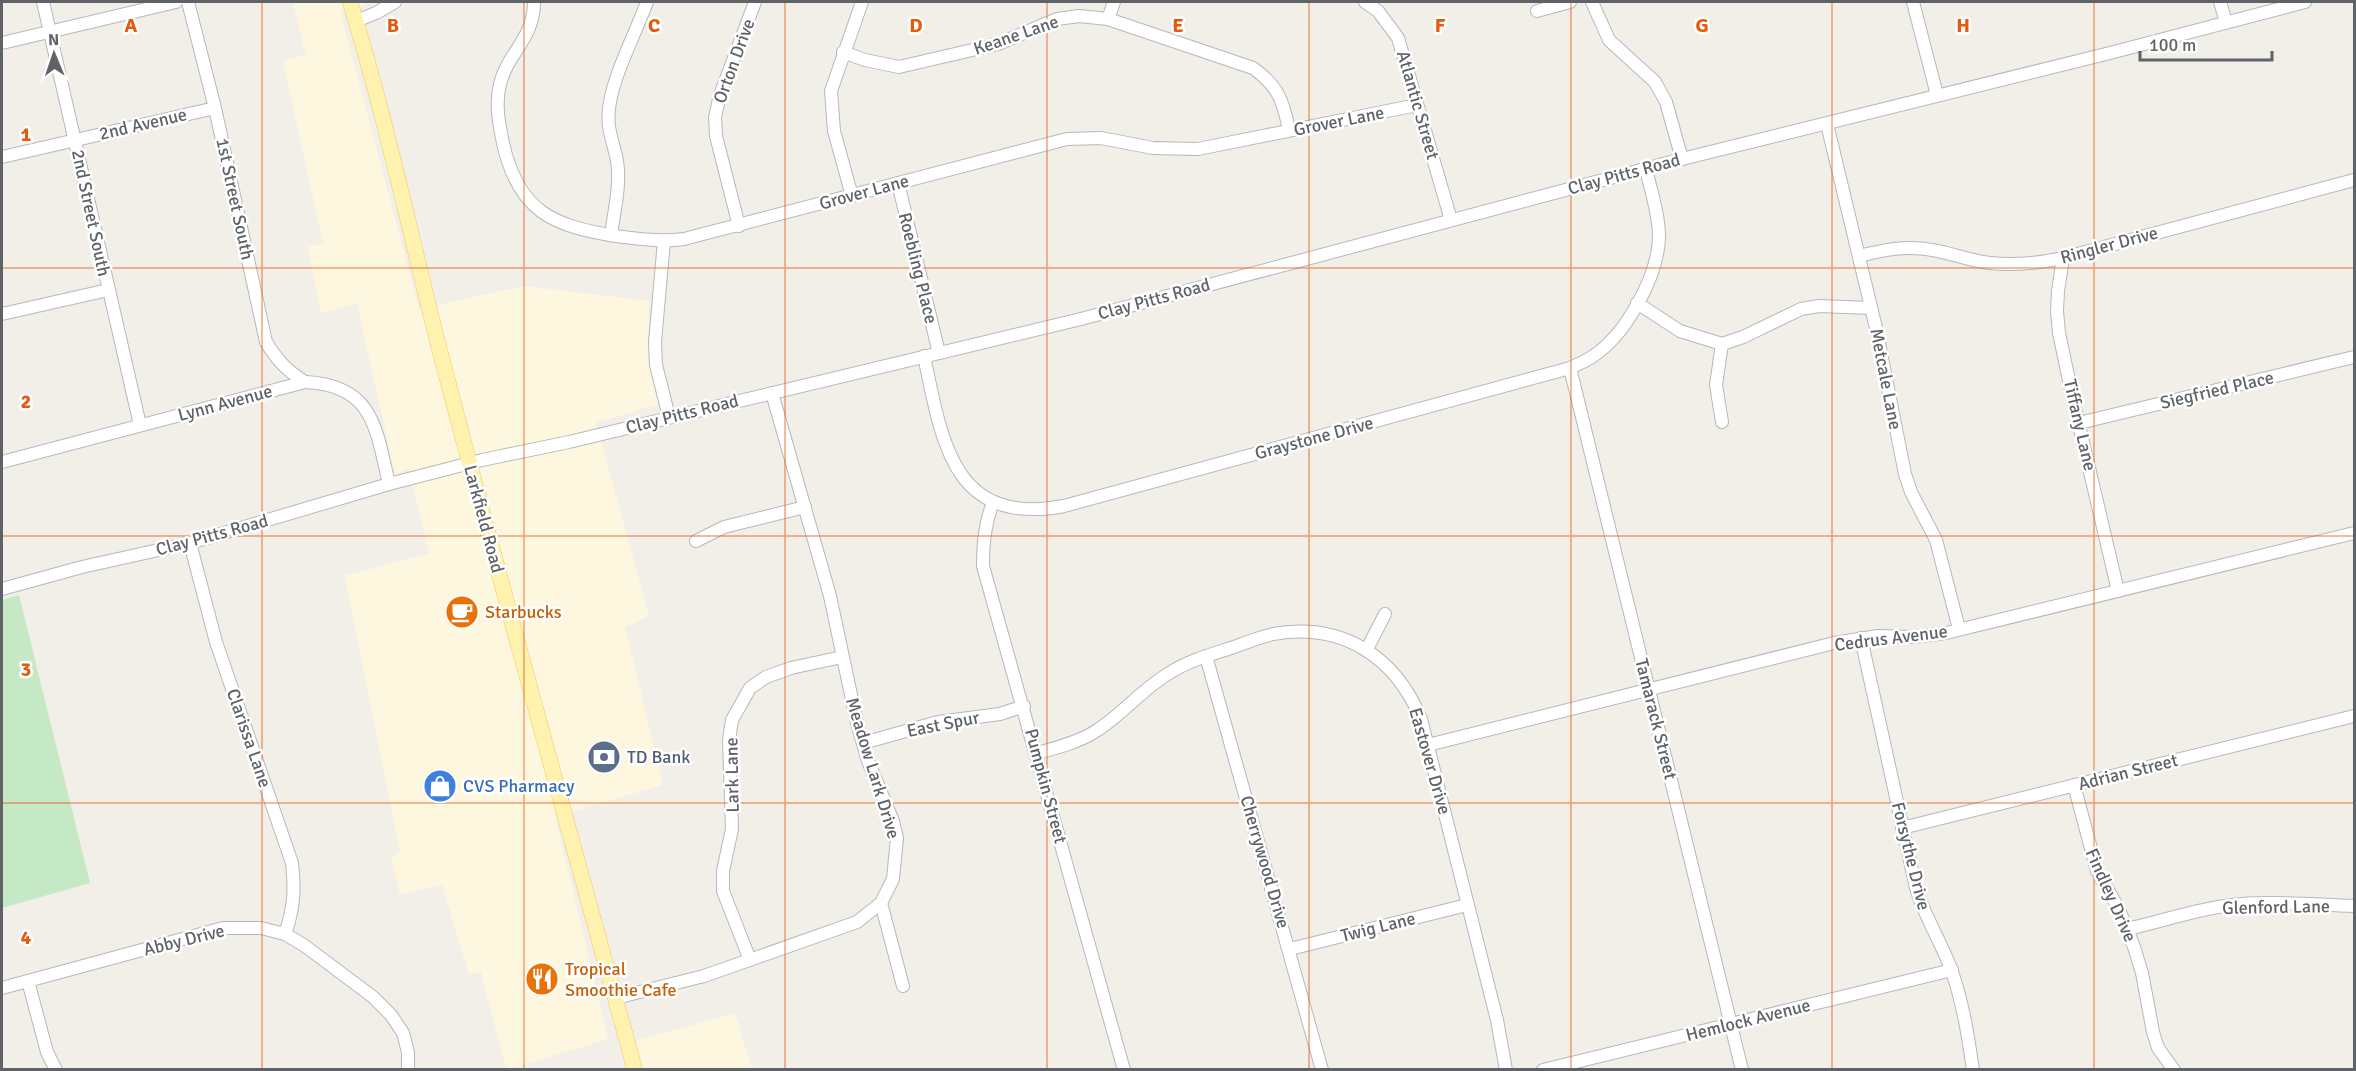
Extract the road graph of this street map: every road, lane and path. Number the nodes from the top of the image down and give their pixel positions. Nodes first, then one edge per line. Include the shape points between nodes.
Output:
1 (43, 2) edge
2 (176, 2) edge
3 (188, 2) edge
4 (350, 2) edge
5 (395, 2) edge
6 (534, 2) edge
7 (646, 2) edge
8 (755, 2) edge
9 (862, 2) edge
10 (1114, 2) edge
11 (1365, 2) edge
12 (1570, 2) edge
13 (1592, 2) edge
14 (1913, 2) edge
15 (2220, 2) edge
16 (2305, 2) edge
17 (1537, 11) dead end
18 (1108, 19) junction
19 (356, 21) junction
20 (2226, 22) junction
21 (50, 31) junction
22 (2, 43) edge
23 (843, 52) junction
24 (1937, 95) junction
25 (1417, 105) junction
26 (215, 108) junction
27 (1827, 124) junction
28 (1289, 130) junction
29 (75, 140) junction
30 (2, 156) edge
31 (1682, 159) junction
32 (1646, 169) junction
33 (2355, 180) edge
34 (898, 183) junction
35 (852, 196) junction
36 (1451, 220) junction
37 (739, 226) junction
38 (611, 235) junction
39 (664, 242) junction
40 (1859, 256) junction
41 (2063, 258) junction
42 (108, 290) junction
43 (1638, 303) junction
44 (1871, 308) junction
45 (2, 314) edge
46 (1722, 344) junction
47 (939, 353) junction
48 (924, 356) junction
49 (2355, 357) edge
50 (1570, 368) junction
51 (305, 382) junction
52 (772, 393) junction
53 (669, 417) junction
54 (1722, 422) dead end
55 (2079, 423) junction
56 (140, 425) junction
57 (2, 460) edge
58 (470, 464) junction
59 (389, 484) junction
60 (993, 502) junction
61 (805, 507) junction
62 (2355, 533) edge
63 (696, 541) dead end
64 (190, 543) junction
65 (2, 589) edge
66 (2118, 591) junction
67 (1385, 614) dead end
68 (1959, 629) junction
69 (1861, 638) junction
70 (1367, 649) junction
71 (1206, 656) junction
72 (842, 657) junction
73 (1649, 690) junction
74 (1024, 706) junction
75 (2355, 716) edge
76 (863, 743) junction
77 (1428, 745) junction
78 (1037, 753) junction
79 (2074, 785) junction
80 (1902, 828) junction
81 (881, 903) junction
82 (1467, 905) junction
83 (2355, 906) edge
84 (2128, 929) junction
85 (285, 934) junction
86 (1290, 949) junction
87 (750, 960) junction
88 (1952, 970) junction
89 (28, 981) junction
90 (903, 986) dead end
91 (2, 988) edge
92 (616, 998) junction
93 (1731, 1024) junction
94 (56, 1070) edge
95 (408, 1070) edge
96 (635, 1070) edge
97 (1124, 1070) edge
98 (1322, 1070) edge
99 (1506, 1070) edge
100 (1543, 1070) edge
101 (1742, 1070) edge
102 (1973, 1070) edge
103 (2174, 1070) edge

1 - 21 street, 2nd Street South
2 - 21 street
3 - 26 street, 1st Street South
4 - 19 main road, Larkfield Road
5 - 19 street
6 - 38 street, Grover Lane via 528,34 508,64 497,100 507,161 526,198 541,212 559,224
7 - 38 street via 610,101 608,122 618,180
8 - 37 street, Orton Drive via 715,117 720,154
9 - 23 street
10 - 18 street
11 - 25 street, Atlantic Street via 1378,11 1398,38
12 - 17 street
13 - 31 street via 1609,40 1655,82 1666,102
14 - 24 street
15 - 20 street
16 - 20 street, Clay Pitts Road
18 - 23 street, Keane Lane via 1058,19 998,44 899,68
18 - 28 street, Keane Lane via 1253,68 1276,88 1284,103
19 - 58 main road, Larkfield Road
20 - 24 street, Clay Pitts Road
21 - 22 street
21 - 29 street, 2nd Street South
23 - 35 street via 831,91 831,111
24 - 27 street, Clay Pitts Road
25 - 28 street, Grover Lane
25 - 36 street, Atlantic Street
26 - 29 street, 2nd Avenue
26 - 51 street, 1st Street South via 266,342 276,360
27 - 31 street, Clay Pitts Road
27 - 40 street, Metcale Lane
28 - 34 street, Grover Lane via 1198,149 1153,148 1101,138 1067,139
29 - 30 street, 2nd Avenue
29 - 42 street, 2nd Street South
31 - 32 street, Clay Pitts Road
32 - 36 street, Clay Pitts Road
32 - 43 street, Graystone Drive via 1659,236 1651,278
33 - 41 street, Ringler Drive
34 - 35 street, Grover Lane
34 - 47 street, Roebling Place
35 - 37 street, Grover Lane
36 - 47 street, Clay Pitts Road
37 - 39 street, Grover Lane
38 - 39 street, Grover Lane
39 - 53 street via 655,342 656,365
40 - 41 street, Ringler Drive via 1913,248 1993,264
40 - 44 street, Metcale Lane
41 - 55 street, Tiffany Lane via 2056,311
42 - 45 street
42 - 56 street, 2nd Street South
43 - 46 street via 1680,331
43 - 50 street, Graystone Drive via 1610,341 1592,357
44 - 46 street via 1801,309
44 - 68 street, Metcale Lane via 1905,474 1936,540
46 - 54 street via 1716,385
47 - 48 street, Clay Pitts Road
48 - 52 street, Clay Pitts Road
48 - 60 street, Graystone Drive via 939,429 954,465 977,491
49 - 55 street, Siegfried Place
50 - 60 street, Graystone Drive via 1064,506 1029,511
50 - 73 street, Tamarack Street
51 - 56 street, Lynn Avenue
51 - 59 street, Lynn Avenue via 343,388 366,409 374,422
52 - 53 street, Clay Pitts Road
52 - 61 street, Meadow Lark Drive
53 - 58 street, Clay Pitts Road
55 - 66 street, Tiffany Lane
56 - 57 street, Lynn Avenue
58 - 59 street, Clay Pitts Road
58 - 92 main road, Larkfield Road
59 - 64 street, Clay Pitts Road
60 - 74 street, Pumpkin Street via 983,544 984,566
61 - 63 street via 724,527
61 - 72 street, Meadow Lark Drive
62 - 66 street, Cedrus Avenue
64 - 65 street, Clay Pitts Road
64 - 85 street, Clarissa Lane via 216,642 292,863 294,897
66 - 68 street, Cedrus Avenue
67 - 70 street
68 - 69 street, Cedrus Avenue via 1931,636
69 - 73 street, Cedrus Avenue
69 - 80 street, Forsythe Drive
70 - 71 street, Eastover Drive via 1332,636 1295,631 1271,634
70 - 77 street, Eastover Drive via 1399,678 1412,698
71 - 78 street, Eastover Drive via 1173,670 1146,688 1096,732
71 - 86 street, Cherrywood Drive
72 - 76 street, Meadow Lark Drive
72 - 87 street, Lark Lane via 766,677 750,688 732,720 732,829 723,891
73 - 77 street, Cedrus Avenue
73 - 93 street, Tamarack Street
74 - 76 street, East Spur via 1000,714 938,722
74 - 78 street, Pumpkin Street
75 - 79 street, Adrian Street
76 - 81 street, Meadow Lark Drive via 897,837 893,879
77 - 82 street, Eastover Drive
78 - 97 street, Pumpkin Street
79 - 80 street, Adrian Street
79 - 84 street, Findley Drive via 2097,871
80 - 88 street, Forsythe Drive via 1922,908
81 - 87 street, Meadow Lark Drive via 857,922
81 - 90 street
82 - 86 street, Twig Lane
82 - 99 street, Eastover Drive
83 - 84 street, Glenford Lane via 2241,904
84 - 103 street, Findley Drive via 2158,1048
85 - 89 street, Abby Drive via 261,928 223,928
85 - 95 street, Abby Drive via 373,997 391,1015 403,1033
86 - 98 street, Cherrywood Drive
87 - 92 street, Meadow Lark Drive
88 - 93 street, Hemlock Avenue
88 - 102 street, Forsythe Drive via 1967,1026
89 - 91 street, Abby Drive
89 - 94 street via 47,1052
92 - 96 main road, Larkfield Road
93 - 100 street, Hemlock Avenue
93 - 101 street, Tamarack Street

